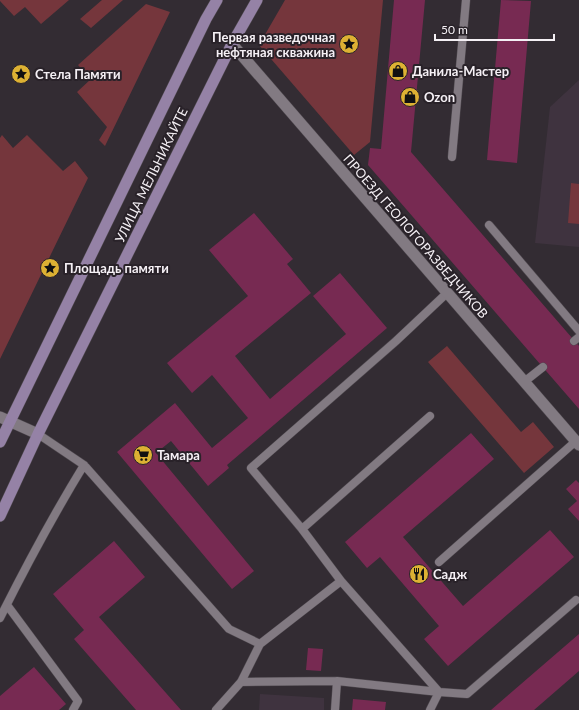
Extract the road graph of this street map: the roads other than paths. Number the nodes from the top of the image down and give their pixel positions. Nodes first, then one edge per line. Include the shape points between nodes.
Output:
1 (218, 0) edge
2 (257, 0) edge
3 (466, 0) edge
4 (232, 44) junction
5 (452, 157) dead end
6 (488, 225) dead end
7 (447, 293) junction
8 (579, 331) edge
9 (543, 367) dead end
10 (524, 382) junction
11 (430, 416) dead end
12 (5, 419) edge
13 (0, 427) edge
14 (38, 434) junction
15 (0, 442) edge
16 (577, 443) edge
17 (84, 465) junction
18 (0, 516) edge
19 (302, 529) junction
20 (438, 562) dead end
21 (341, 581) junction
22 (576, 600) dead end
23 (7, 605) junction
24 (0, 618) edge
25 (260, 644) junction
26 (337, 681) junction
27 (241, 682) junction
28 (439, 692) junction
29 (73, 710) edge
30 (216, 710) edge
31 (335, 710) edge
32 (430, 710) edge

1 - 12 main road, УЛИЦА МЕЛЬНИКАЙТЕ via 206,19
2 - 4 main road, УЛИЦА МЕЛЬНИКАЙТЕ
3 - 5 lane
4 - 7 street, ПРОЕЗД ГЕОЛОГОРАЗВЕДЧИКОВ
4 - 14 main road, УЛИЦА МЕЛЬНИКАЙТЕ
6 - 8 lane
7 - 10 street, ПРОЕЗД ГЕОЛОГОРАЗВЕДЧИКОВ
7 - 19 lane via 251,468
9 - 10 lane
10 - 16 street, ПРОЕЗД ГЕОЛОГОРАЗВЕДЧИКОВ
11 - 19 lane
12 - 13 street
12 - 14 street
12 - 15 main road, УЛИЦА МЕЛЬНИКАЙТЕ
14 - 17 lane
14 - 18 main road, УЛИЦА МЕЛЬНИКАЙТЕ
16 - 20 lane
17 - 23 lane
17 - 25 lane via 229,629
19 - 21 lane
21 - 25 lane
21 - 28 lane
22 - 28 lane via 467,694
23 - 24 lane
23 - 29 lane via 78,701
25 - 27 lane
26 - 27 lane
26 - 28 lane
26 - 31 lane
27 - 30 lane
28 - 32 lane

